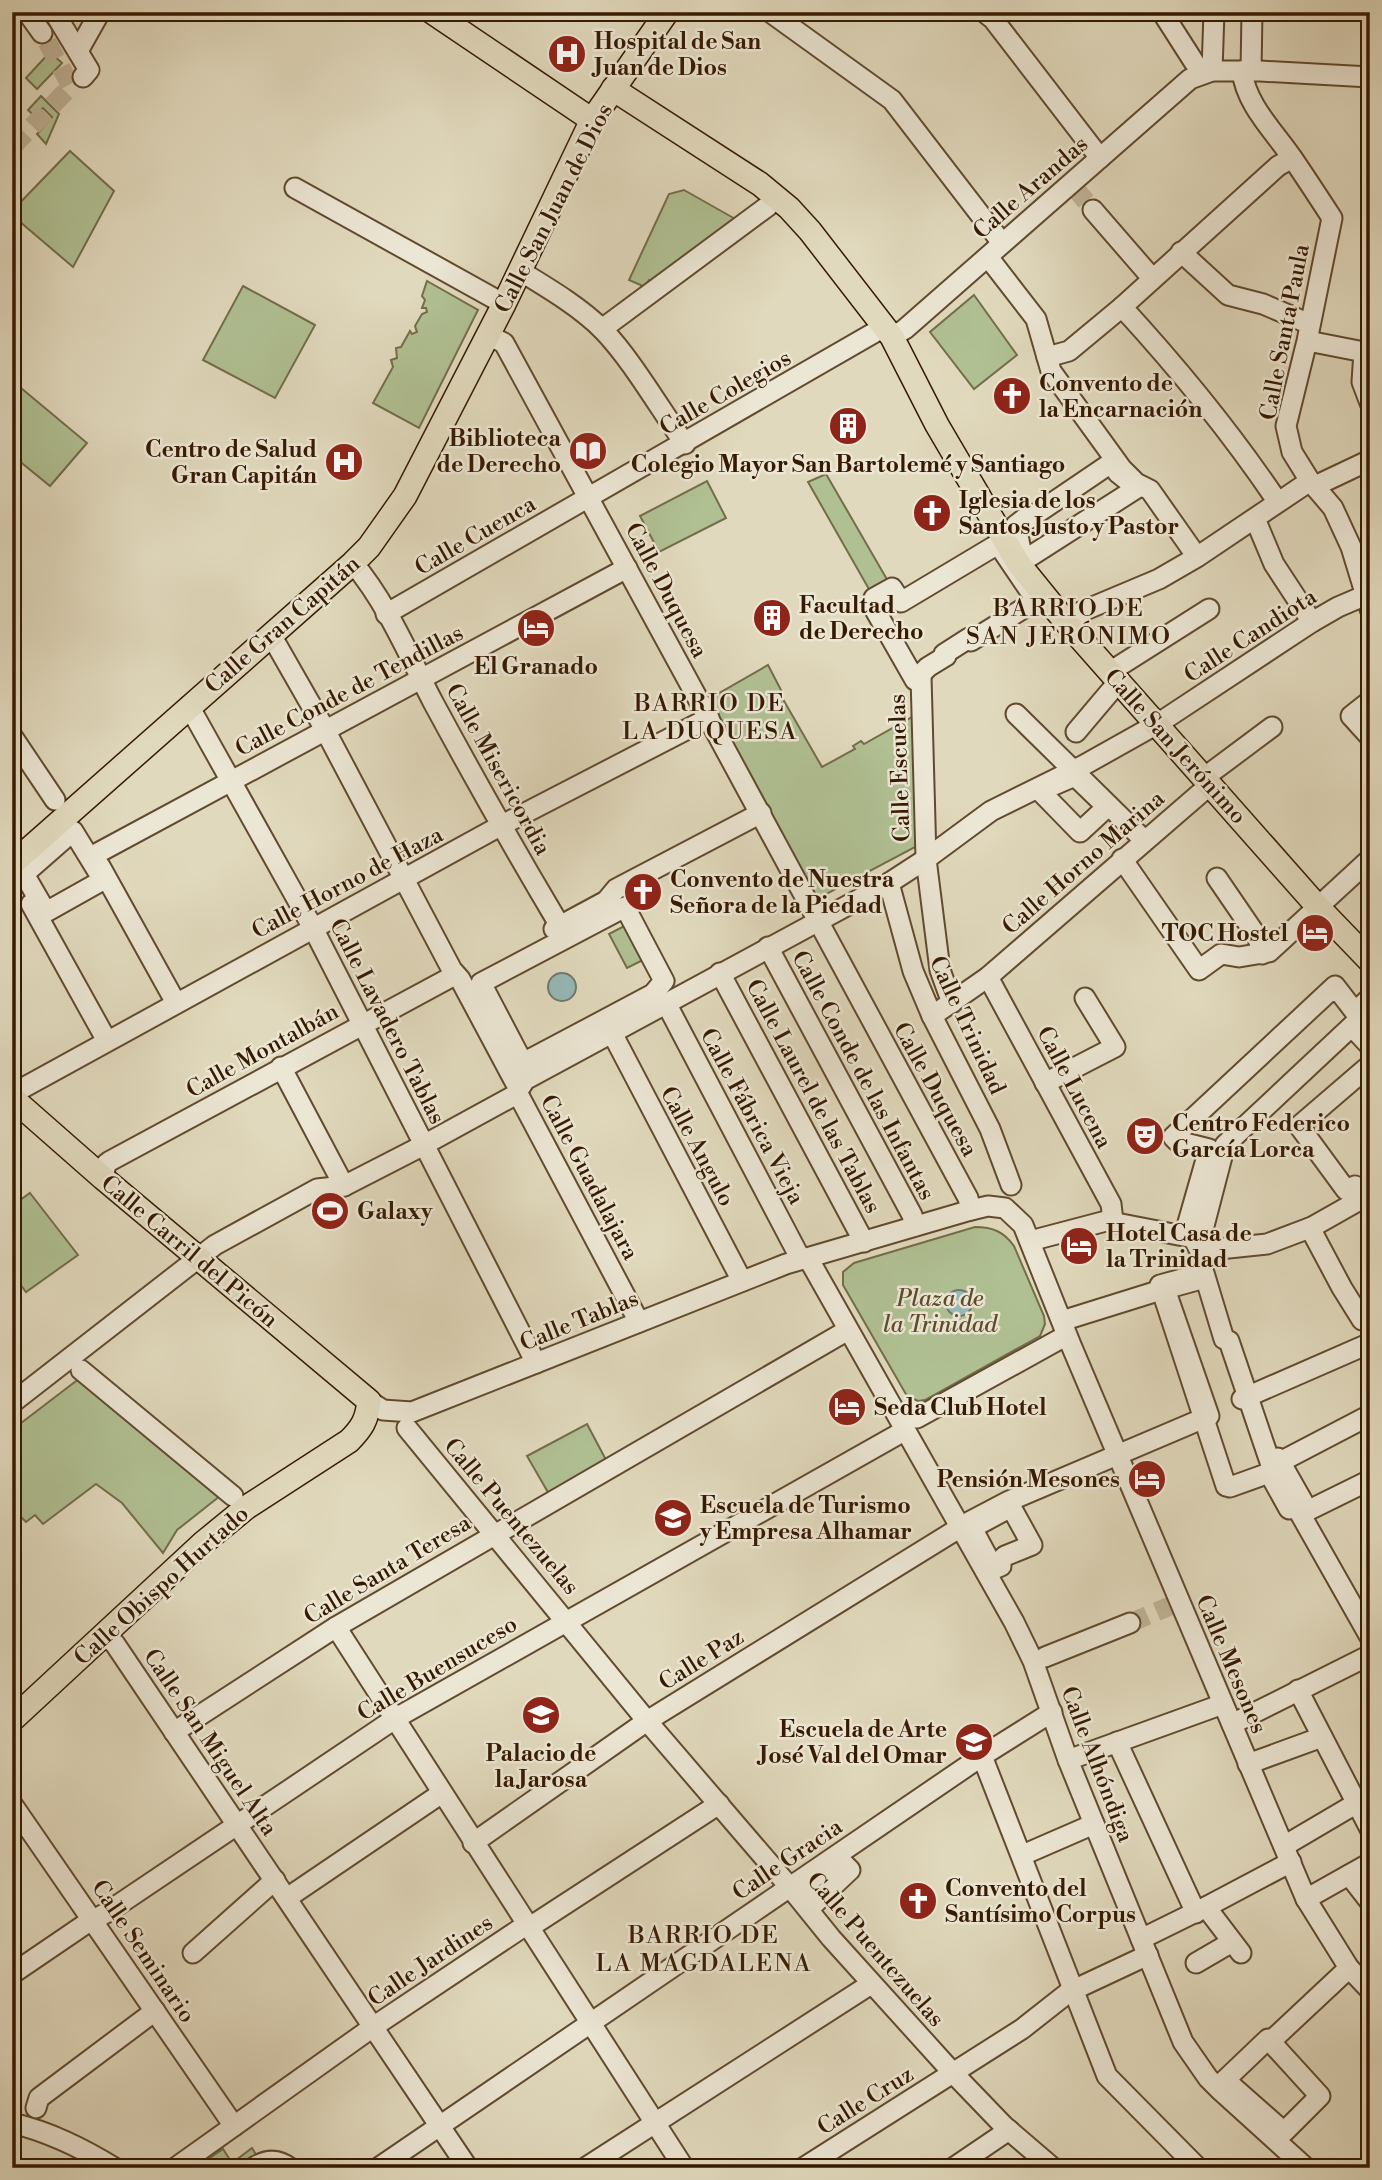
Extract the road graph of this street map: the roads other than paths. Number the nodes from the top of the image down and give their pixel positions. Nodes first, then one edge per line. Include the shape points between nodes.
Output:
1 (26, 12) edge
2 (100, 12) edge
3 (432, 12) edge
4 (667, 12) edge
5 (770, 12) edge
6 (984, 12) edge
7 (1162, 12) edge
8 (1252, 12) edge
9 (63, 17) edge
10 (1213, 20) edge
11 (42, 33) tunnel mouth
12 (78, 51) junction
13 (1246, 71) junction
14 (1206, 72) junction
15 (83, 77) dead end
16 (1370, 77) edge
17 (613, 89) junction
18 (592, 120) junction
19 (1100, 158) junction
20 (1293, 158) junction
21 (295, 188) dead end
22 (775, 197) junction
23 (1093, 210) tunnel mouth
24 (1002, 243) junction
25 (1181, 252) junction
26 (988, 257) junction
27 (520, 271) junction
28 (1152, 278) junction
29 (504, 304) junction
30 (1122, 307) junction
31 (1304, 322) dead end
32 (602, 329) junction
33 (888, 332) junction
34 (488, 335) junction
35 (1313, 342) dead end
36 (1047, 357) junction
37 (1370, 403) edge
38 (685, 444) junction
39 (1370, 460) edge
40 (1313, 483) junction
41 (1134, 484) junction
42 (589, 498) junction
43 (1275, 498) dead end
44 (1256, 521) dead end
45 (1195, 554) dead end
46 (353, 563) junction
47 (627, 568) junction
48 (1368, 602) edge
49 (1209, 609) dead end
50 (386, 614) junction
51 (1065, 621) junction
52 (1312, 622) junction
53 (271, 635) junction
54 (921, 677) junction
55 (421, 679) junction
56 (1370, 701) edge
57 (189, 706) junction
58 (1016, 714) dead end
59 (709, 718) junction
60 (1272, 727) dead end
61 (325, 731) junction
62 (1076, 732) dead end
63 (12, 736) edge
64 (1370, 737) edge
65 (1074, 770) junction
66 (232, 779) junction
67 (1210, 779) junction
68 (63, 806) junction
69 (761, 813) junction
70 (500, 826) junction
71 (1144, 840) junction
72 (94, 855) junction
73 (926, 859) junction
74 (1122, 859) junction
75 (1370, 859) edge
76 (16, 871) edge
77 (1217, 878) dead end
78 (404, 880) junction
79 (107, 882) dead end
80 (888, 883) junction
81 (1318, 907) junction
82 (45, 916) dead end
83 (818, 920) junction
84 (560, 926) junction
85 (313, 928) junction
86 (768, 947) junction
87 (1262, 954) junction
88 (1370, 961) edge
89 (720, 973) junction
90 (988, 976) junction
91 (457, 977) junction
92 (481, 983) joint
93 (1085, 998) dead end
94 (1370, 998) edge
95 (176, 1003) junction
96 (666, 1003) junction
97 (952, 1003) junction
98 (1370, 1009) edge
99 (932, 1016) junction
100 (1370, 1019) edge
101 (361, 1024) junction
102 (612, 1033) junction
103 (107, 1041) junction
104 (1370, 1046) edge
105 (1370, 1065) edge
106 (281, 1067) junction
107 (1045, 1083) junction
108 (519, 1089) junction
109 (12, 1096) edge
110 (424, 1145) junction
111 (103, 1178) junction
112 (1011, 1185) dead end
113 (344, 1186) junction
114 (1367, 1189) edge
115 (971, 1210) junction
116 (1113, 1221) junction
117 (915, 1226) junction
118 (1310, 1228) junction
119 (1199, 1230) junction
120 (1030, 1241) junction
121 (864, 1242) junction
122 (802, 1255) junction
123 (198, 1258) junction
124 (1200, 1276) junction
125 (742, 1281) junction
126 (1161, 1290) junction
127 (1068, 1319) dead end
128 (1362, 1320) dead end
129 (639, 1322) junction
130 (848, 1330) junction
131 (1065, 1342) junction
132 (1368, 1344) edge
133 (536, 1363) junction
134 (81, 1370) dead end
135 (1245, 1398) junction
136 (369, 1401) junction
137 (12, 1404) edge
138 (1370, 1415) edge
139 (1204, 1418) junction
140 (911, 1425) junction
141 (407, 1428) dead end
142 (1118, 1456) junction
143 (1276, 1465) junction
144 (1370, 1480) edge
145 (233, 1496) dead end
146 (1299, 1510) junction
147 (960, 1528) junction
148 (494, 1534) junction
149 (566, 1621) junction
150 (1130, 1623) tunnel mouth
151 (336, 1627) junction
152 (104, 1634) junction
153 (1370, 1637) edge
154 (1369, 1655) edge
155 (1045, 1657) dead end
156 (1298, 1690) junction
157 (1223, 1704) junction
158 (1052, 1712) junction
159 (396, 1718) junction
160 (12, 1720) edge
161 (647, 1721) junction
162 (1231, 1724) junction
163 (174, 1732) junction
164 (1322, 1737) junction
165 (1117, 1742) junction
166 (982, 1756) junction
167 (1068, 1760) junction
168 (1248, 1763) junction
169 (442, 1793) junction
170 (12, 1804) edge
171 (719, 1804) junction
172 (1365, 1816) edge
173 (1094, 1824) junction
174 (239, 1826) junction
175 (473, 1843) junction
176 (1025, 1854) dead end
177 (1288, 1854) junction
178 (1370, 1863) edge
179 (1349, 1875) junction
180 (275, 1880) junction
181 (790, 1887) junction
182 (287, 1898) junction
183 (1306, 1899) junction
184 (1370, 1902) edge
185 (1201, 1910) junction
186 (94, 1920) junction
187 (528, 1926) junction
188 (1144, 1947) junction
189 (193, 1953) dead end
190 (1196, 1963) dead end
191 (1349, 1968) junction
192 (12, 1974) edge
193 (871, 1984) junction
194 (1074, 1989) junction
195 (1370, 1990) edge
196 (155, 2011) junction
197 (590, 2024) junction
198 (373, 2027) junction
199 (1270, 2042) junction
200 (953, 2073) junction
201 (36, 2108) dead end
202 (654, 2122) junction
203 (12, 2123) edge
204 (234, 2126) junction
205 (440, 2126) junction
206 (1009, 2130) junction
207 (116, 2168) edge
208 (175, 2168) edge
209 (253, 2168) edge
210 (290, 2168) edge
211 (378, 2168) edge
212 (468, 2168) edge
213 (585, 2168) edge
214 (684, 2168) edge
215 (803, 2168) edge
216 (953, 2168) edge
217 (1053, 2168) edge
218 (1198, 2168) edge
219 (1306, 2168) edge

1 - 11 street
2 - 12 street
3 - 18 main road via 526,84
4 - 17 main road, Calle San Juan de Dios
5 - 24 street via 892,100
6 - 19 street
7 - 14 street
8 - 13 street
9 - 12 street
10 - 14 street
12 - 15 street via 89,70
13 - 14 street
13 - 16 street
13 - 20 street, Calle Santa Paula via 1244,84 1260,115
14 - 19 street, Calle Arandas via 1190,79
17 - 18 main road, Calle San Juan de Dios
17 - 22 main road, Calle San Jerónimo
18 - 27 main road, Calle San Juan de Dios
19 - 24 street, Calle Arandas
20 - 25 street via 1278,166
20 - 40 street, Calle Santa Paula via 1332,218 1286,426 1293,452
21 - 29 street
22 - 32 street
22 - 33 main road, Calle San Jerónimo via 810,231
23 - 28 street
24 - 26 street, Calle Arandas
25 - 28 street
25 - 31 street via 1228,295
26 - 33 street, Calle Arandas via 905,329
26 - 36 street via 1036,318
27 - 29 main road, Calle San Juan de Dios
27 - 32 street
28 - 30 street
29 - 34 main road, Calle San Juan de Dios
30 - 36 street via 1069,351
30 - 43 street via 1231,434
32 - 38 street
33 - 38 street, Calle Colegios
33 - 51 main road, Calle San Jerónimo via 1018,563
34 - 42 street, Calle Duquesa via 504,343
34 - 46 main road, Calle Gran Capitán via 405,496
35 - 37 street via 1364,352 1362,382
36 - 41 street via 1051,371
38 - 42 street, Calle Colegios
39 - 40 street
40 - 48 street, Calle Santa Paula via 1334,508
40 - 51 street via 1278,500 1159,579
41 - 41 street via 1137,488 1023,561 1016,524 1111,463
41 - 45 street via 1150,490
42 - 47 street, Calle Duquesa
42 - 50 street, Calle Cuenca
44 - 52 street via 1273,564
46 - 50 street, Calle Misericordia
46 - 53 main road, Calle Gran Capitán
47 - 55 street, Calle Conde de Tendillas
47 - 59 street, Calle Duquesa
48 - 52 street, Calle Candiota via 1338,607
49 - 62 street, Calle San Jerónimo via 1115,678
50 - 55 street, Calle Misericordia
51 - 67 main road, Calle San Jerónimo
52 - 65 street, Calle Candiota via 1156,724
53 - 57 main road, Calle Gran Capitán
53 - 61 street, Calle Guadalajara
54 - 54 street via 969,638 971,641 1029,604 1040,606 998,544 901,602 892,587 874,598 879,608 875,610 915,680
54 - 73 street, Calle Escuelas
55 - 61 street, Calle Conde de Tendillas
55 - 70 street, Calle Misericordia
56 - 64 street via 1351,716
57 - 66 street, Calle Lavadero Tablas
57 - 68 main road, Calle Gran Capitán
58 - 65 street
59 - 69 street, Calle Duquesa
59 - 70 street, Calle Horno de Haza
60 - 67 street, Calle Horno Marina
61 - 66 street, Calle Conde de Tendillas
61 - 78 street, Calle Guadalajara
63 - 68 street
65 - 71 street
65 - 73 street, Calle Candiota via 991,811
66 - 72 street, Calle Conde de Tendillas
66 - 85 street, Calle Lavadero Tablas
67 - 71 street, Calle Horno Marina
67 - 81 main road, Calle San Jerónimo
68 - 72 street
68 - 76 main road, Calle Gran Capitán
69 - 83 street, Calle Duquesa
69 - 84 street, Calle Montalbán via 616,889 606,901
70 - 78 street, Calle Horno de Haza
70 - 84 street, Calle Misericordia
71 - 74 street, Calle Horno Marina
72 - 95 street
73 - 80 street, Calle Candiota
73 - 97 street, Calle Escuelas via 940,970
74 - 87 street via 1199,970 1221,954
74 - 90 street, Calle Horno Marina
75 - 81 street
76 - 103 street
77 - 87 street via 1258,937
78 - 85 street, Calle Horno de Haza
78 - 91 street, Calle Guadalajara
79 - 82 street
80 - 83 street, Calle Candiota
80 - 99 street, Calle Trinidad via 913,971
81 - 87 street
81 - 88 main road, Calle San Jerónimo
83 - 86 street, Calle Candiota
83 - 115 street, Calle Duquesa
84 - 91 street, Calle Montalbán
85 - 95 street, Calle Horno de Haza
85 - 101 street, Calle Lavadero Tablas
86 - 89 street, Calle Candiota
86 - 117 street, Calle Conde de las Infantas
89 - 96 street, Calle Candiota
89 - 121 street, Calle Laurel de las Tablas
90 - 97 street, Calle Horno Marina
90 - 107 street, Calle Lucena
91 - 101 street, Calle Montalbán
91 - 108 street, Calle Guadalajara
92 - 92 street via 523,1063 653,994 664,981 625,907
93 - 107 street via 1115,1047
94 - 119 street via 1355,1012 1335,986 1173,1137 1209,1149 1187,1226
95 - 103 street, Calle Horno de Haza
96 - 102 street, Calle Candiota
96 - 122 street, Calle Fábrica Vieja
97 - 99 street, Calle Horno Marina
98 - 119 street via 1225,1146
99 - 112 street, Calle Trinidad via 990,1129
100 - 104 street via 1357,1032
101 - 106 street, Calle Montalbán
101 - 110 street, Calle Lavadero Tablas
102 - 108 street, Calle Candiota via 525,1080
102 - 125 street, Calle Angulo
103 - 109 street, Calle Horno de Haza
105 - 114 street via 1299,1126 1346,1190 1355,1186
106 - 111 street, Calle Montalbán via 110,1160
106 - 113 street
107 - 116 street, Calle Lucena via 1111,1204
108 - 110 street, Calle Candiota
108 - 129 street, Calle Guadalajara
109 - 111 main road, Calle Carril del Picón
110 - 113 street, Calle Candiota
110 - 133 street, Calle Lavadero Tablas
111 - 123 main road, Calle Carril del Picón
113 - 123 street, Calle Candiota via 317,1189
114 - 118 street via 1365,1197
114 - 119 street via 1307,1222 1264,1237 1206,1240
115 - 117 street
115 - 120 street via 1005,1208 1023,1225
116 - 119 street
116 - 120 street
117 - 121 street
118 - 119 street via 1267,1244 1200,1251
118 - 128 street
119 - 124 street via 1192,1245
120 - 131 street
121 - 122 street
122 - 125 street, Calle Tablas
122 - 130 street
123 - 136 main road, Calle Carril del Picón
123 - 137 street, Calle Candiota
124 - 126 street via 1160,1285
124 - 135 street via 1204,1273
124 - 139 street via 1165,1289 1209,1416
125 - 129 street, Calle Tablas
126 - 127 street
126 - 139 street
129 - 133 street, Calle Tablas
130 - 140 street
130 - 148 street, Calle Santa Teresa
131 - 140 street
131 - 142 street, Calle Mesones
132 - 135 street
133 - 136 street, Calle Tablas via 412,1412 383,1410
134 - 145 street
135 - 143 street via 1270,1462 1278,1458
136 - 152 main road, Calle Obispo Hurtado via 362,1429 349,1441 247,1507
138 - 143 street
139 - 142 street, Calle Paz
139 - 146 street via 1226,1486 1269,1473 1289,1508
140 - 147 street, Calle Alhóndiga
140 - 149 street, Calle Buensuceso
141 - 148 street, Calle Puentezuelas
142 - 147 street, Calle Paz via 1009,1501
142 - 157 street, Calle Mesones via 1175,1604
143 - 146 street via 1303,1502
144 - 146 street
146 - 153 street
147 - 158 street, Calle Alhóndiga via 1014,1622
147 - 161 street, Calle Paz
148 - 149 street, Calle Puentezuelas
148 - 151 street, Calle Santa Teresa
149 - 159 street, Calle Buensuceso
149 - 161 street, Calle Puentezuelas
150 - 155 street
151 - 159 street
151 - 163 street, Calle Santa Teresa
152 - 160 main road, Calle Obispo Hurtado
152 - 163 street, Calle San Miguel Alta
154 - 156 street
156 - 162 street
156 - 164 street
157 - 162 street, Calle Mesones
157 - 165 street
158 - 166 street, Calle Gracia
158 - 167 street, Calle Alhóndiga
159 - 169 street
159 - 174 street, Calle Buensuceso
161 - 171 street, Calle Puentezuelas
161 - 175 street, Calle Paz
162 - 168 street, Calle Mesones
163 - 174 street, Calle San Miguel Alta
164 - 168 street
164 - 172 street
165 - 167 street
165 - 185 street
166 - 181 street, Calle Gracia
166 - 194 street
167 - 173 street, Calle Alhóndiga
168 - 177 street, Calle Mesones
169 - 175 street
169 - 182 street
170 - 186 street, Calle Seminario
171 - 181 street, Calle Puentezuelas
171 - 187 street, Calle Jardines
172 - 177 street, Calle Cruz
173 - 176 street
173 - 188 street, Calle Alhóndiga
174 - 180 street, Calle San Miguel Alta
174 - 186 street, Calle Buensuceso
175 - 187 street
177 - 183 street, Calle Mesones
177 - 185 street, Calle Cruz
178 - 179 street
179 - 183 street
179 - 184 street
180 - 182 street, Calle San Miguel Alta
180 - 189 street
181 - 193 street, Calle Puentezuelas
181 - 197 street, Calle Gracia
182 - 198 street, Calle San Miguel Alta
183 - 191 street, Calle Mesones
185 - 188 street, Calle Cruz
185 - 190 street via 1236,1947
186 - 192 street, Calle Buensuceso
186 - 196 street, Calle Seminario
187 - 197 street
187 - 198 street, Calle Jardines
188 - 194 street, Calle Cruz
188 - 219 street, Calle Alhóndiga via 1183,2042 1208,2078
191 - 195 street, Calle Mesones
191 - 199 street
193 - 200 street, Calle Puentezuelas
193 - 202 street
194 - 200 street, Calle Cruz
194 - 218 street via 1107,2076
196 - 201 street via 39,2098
196 - 204 street, Calle Seminario
197 - 202 street
197 - 205 street, Calle Gracia
198 - 204 street, Calle Jardines
198 - 205 street, Calle San Miguel Alta
199 - 199 street via 1320,2096 1284,2132 1225,2080 1268,2039
200 - 206 street, Calle Puentezuelas
200 - 215 street, Calle Cruz
202 - 213 street
202 - 214 street
203 - 207 street via 80,2146
204 - 208 street, Calle Jardines
205 - 211 street, Calle Gracia
205 - 212 street, Calle San Miguel Alta
206 - 216 street
206 - 217 street, Calle Puentezuelas
209 - 210 street via 279,2161

